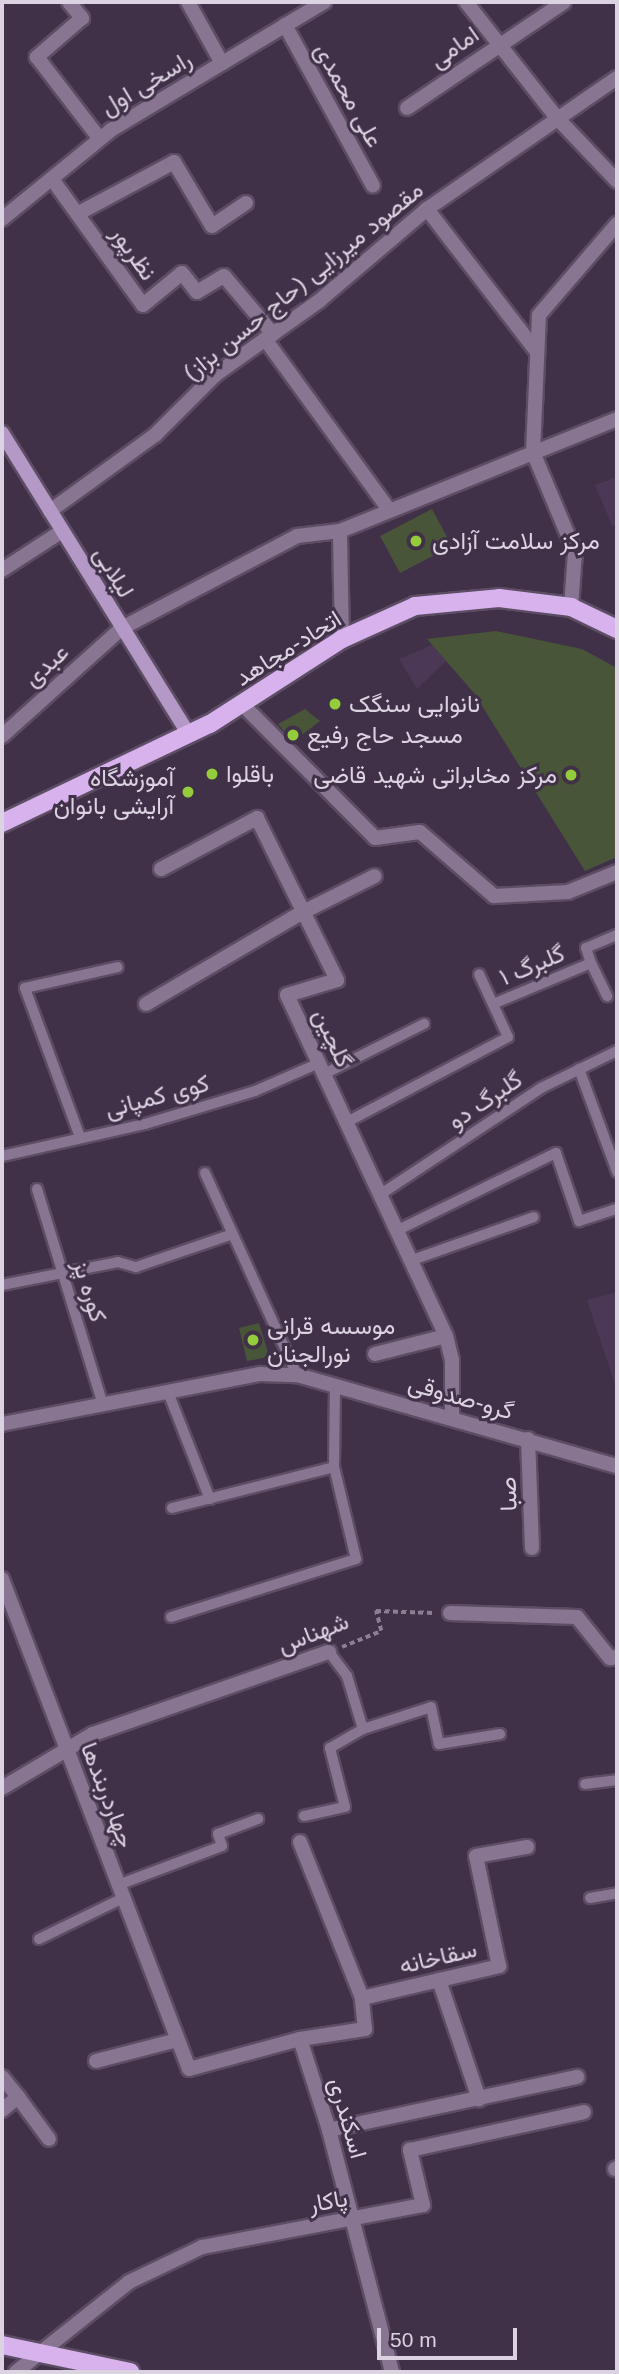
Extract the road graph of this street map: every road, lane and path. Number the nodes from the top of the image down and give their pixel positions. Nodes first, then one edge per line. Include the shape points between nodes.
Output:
1 (69, 2) edge
2 (188, 2) edge
3 (324, 2) edge
4 (564, 2) edge
5 (470, 3) edge
6 (307, 6) edge
7 (285, 25) junction
8 (499, 43) junction
9 (222, 63) junction
10 (617, 78) edge
11 (407, 108) dead end
12 (556, 118) junction
13 (100, 139) junction
14 (52, 180) junction
15 (617, 181) edge
16 (373, 186) dead end
17 (246, 203) dead end
18 (427, 209) junction
19 (79, 213) junction
20 (2, 219) edge
21 (617, 224) edge
22 (269, 337) junction
23 (537, 352) junction
24 (617, 419) edge
25 (2, 433) edge
26 (533, 452) junction
27 (388, 508) junction
28 (50, 511) junction
29 (62, 531) junction
30 (340, 531) junction
31 (2, 570) edge
32 (571, 607) junction
33 (122, 628) junction
34 (617, 629) edge
35 (342, 639) junction
36 (243, 705) junction
37 (188, 735) junction
38 (2, 736) edge
39 (2, 823) edge
40 (162, 869) dead end
41 (617, 872) edge
42 (375, 876) dead end
43 (303, 912) junction
44 (617, 936) edge
45 (592, 963) junction
46 (118, 967) dead end
47 (480, 974) dead end
48 (607, 996) dead end
49 (146, 1004) dead end
50 (493, 1004) junction
51 (424, 1024) dead end
52 (617, 1051) edge
53 (322, 1069) junction
54 (579, 1069) junction
55 (347, 1122) junction
56 (80, 1138) junction
57 (2, 1156) edge
58 (617, 1172) edge
59 (205, 1173) dead end
60 (37, 1189) dead end
61 (381, 1194) junction
62 (617, 1209) edge
63 (534, 1217) dead end
64 (398, 1230) junction
65 (233, 1234) junction
66 (412, 1260) junction
67 (62, 1271) junction
68 (2, 1285) edge
69 (446, 1336) junction
70 (375, 1354) dead end
71 (297, 1375) junction
72 (335, 1386) junction
73 (168, 1392) junction
74 (103, 1405) junction
75 (452, 1418) junction
76 (2, 1424) edge
77 (528, 1439) junction
78 (617, 1466) edge
79 (334, 1467) junction
80 (210, 1499) junction
81 (172, 1508) dead end
82 (532, 1548) dead end
83 (2, 1579) edge
84 (450, 1613) joint
85 (171, 1617) dead end
86 (329, 1652) junction
87 (617, 1657) edge
88 (363, 1729) junction
89 (500, 1734) dead end
90 (66, 1748) junction
91 (617, 1780) edge
92 (585, 1784) dead end
93 (2, 1788) edge
94 (304, 1816) dead end
95 (258, 1819) dead end
96 (300, 1842) dead end
97 (527, 1847) dead end
98 (120, 1891) junction
99 (617, 1893) edge
100 (590, 1898) dead end
101 (39, 1940) dead end
102 (439, 1980) junction
103 (362, 1998) junction
104 (174, 2034) junction
105 (300, 2039) junction
106 (96, 2061) dead end
107 (2, 2077) edge
108 (577, 2077) dead end
109 (18, 2097) junction
110 (479, 2099) junction
111 (2, 2110) edge
112 (584, 2112) dead end
113 (329, 2130) junction
114 (49, 2138) dead end
115 (352, 2220) junction
116 (2, 2345) edge
117 (41, 2354) junction
118 (16, 2372) edge
119 (130, 2372) edge
120 (392, 2372) edge

1 - 13 street via 82,19 37,57
2 - 9 street
3 - 6 street, راسخی اول
4 - 8 street, امامی
5 - 8 street
6 - 7 street, راسخی اول
7 - 9 street, راسخی اول
7 - 16 street, علی محمدی
8 - 11 street, امامی
8 - 12 street
9 - 13 street, راسخی اول
10 - 12 street, مقصود میرزایی (حاج حسن بزاز)
12 - 15 street
12 - 18 street, مقصود میرزایی (حاج حسن بزاز)
13 - 14 street, راسخی اول
14 - 19 street, نظرپور
14 - 20 street, راسخی اول
17 - 19 street via 212,226 174,162
18 - 22 street, مقصود میرزایی (حاج حسن بزاز) via 319,301
18 - 23 street
19 - 22 street, نظرپور via 143,305 182,273 197,292 224,275
21 - 23 street via 538,315
22 - 27 street
22 - 28 street, مقصود میرزایی (حاج حسن بزاز) via 215,375 155,435
23 - 26 street
24 - 26 street, عبدی
25 - 28 main road, لیلابی
26 - 27 street, عبدی
26 - 32 street via 575,552
27 - 30 street, عبدی
28 - 29 main road, لیلابی
29 - 31 street
29 - 33 main road, لیلابی
30 - 33 street, عبدی via 297,536
30 - 35 street
32 - 34 main road, اتحاد-مجاهد
32 - 35 main road, اتحاد-مجاهد via 499,598 415,606
33 - 37 main road, لیلابی
33 - 38 street, عبدی
35 - 36 main road, اتحاد-مجاهد
36 - 37 main road, اتحاد-مجاهد
36 - 41 street via 375,838 420,832 494,897 568,892
37 - 39 main road, اتحاد-مجاهد
40 - 43 street, گلچین via 257,818
42 - 43 street
43 - 49 street
43 - 53 street, گلچین via 337,980 287,995
44 - 45 lane via 586,948
45 - 48 lane, گلبرگ ۱
45 - 50 lane, گلبرگ ۱
46 - 56 lane via 24,988
47 - 50 lane
50 - 55 lane via 508,1037
51 - 53 lane, کوی کمپانی
52 - 54 lane, گلبرگ دو
53 - 55 street, گلچین
53 - 56 lane, کوی کمپانی via 145,1124
54 - 58 lane
54 - 61 lane, گلبرگ دو via 541,1088
55 - 61 street, گلچین
56 - 57 lane, کوی کمپانی
59 - 65 lane
60 - 67 lane, کوره پز
61 - 64 street, گلچین
62 - 64 lane via 579,1220 556,1153
63 - 66 lane
64 - 66 street, گلچین
65 - 67 lane via 136,1267 118,1262
65 - 71 lane
66 - 69 street, گلچین
67 - 68 lane
67 - 74 lane, کوره پز
69 - 70 street
69 - 75 street, گلچین via 452,1360
71 - 72 street, گرو-صدوقی
71 - 73 street, گرو-صدوقی via 260,1374
72 - 75 street, گرو-صدوقی
72 - 79 lane
73 - 74 street, گرو-صدوقی
73 - 80 lane
74 - 76 street, گرو-صدوقی
75 - 77 street, گرو-صدوقی
77 - 78 street, گرو-صدوقی
77 - 82 street, صبا
79 - 80 lane
79 - 85 lane via 356,1559
80 - 81 lane
83 - 90 street, چهاردربندها
84 - 86 path, شهناس via 376,1611 381,1631
84 - 87 street via 577,1617 610,1658
86 - 88 lane via 347,1676
86 - 90 street, شهناس via 93,1734
88 - 89 lane via 430,1707 439,1744
88 - 94 lane via 330,1748 345,1807
90 - 93 street, شهناس
90 - 98 street, چهاردربندها
91 - 92 lane
95 - 98 lane via 218,1834 222,1846
96 - 103 street
97 - 102 street, سقاخانه via 475,1856 499,1966
98 - 101 lane
98 - 104 street, چهاردربندها
99 - 100 lane
102 - 103 street, سقاخانه
102 - 110 street
103 - 105 street via 365,2029
104 - 105 street, چهاردربندها via 189,2069
104 - 106 street
105 - 113 street, اسکندری
107 - 109 street
108 - 110 street
109 - 111 street
109 - 114 street
110 - 113 street
112 - 115 street, پاکار via 410,2150 423,2206
113 - 115 street, اسکندری
115 - 117 street, پاکار via 202,2247 129,2282
115 - 120 street, اسکندری
116 - 117 main road
117 - 118 street, پاکار
117 - 119 main road

